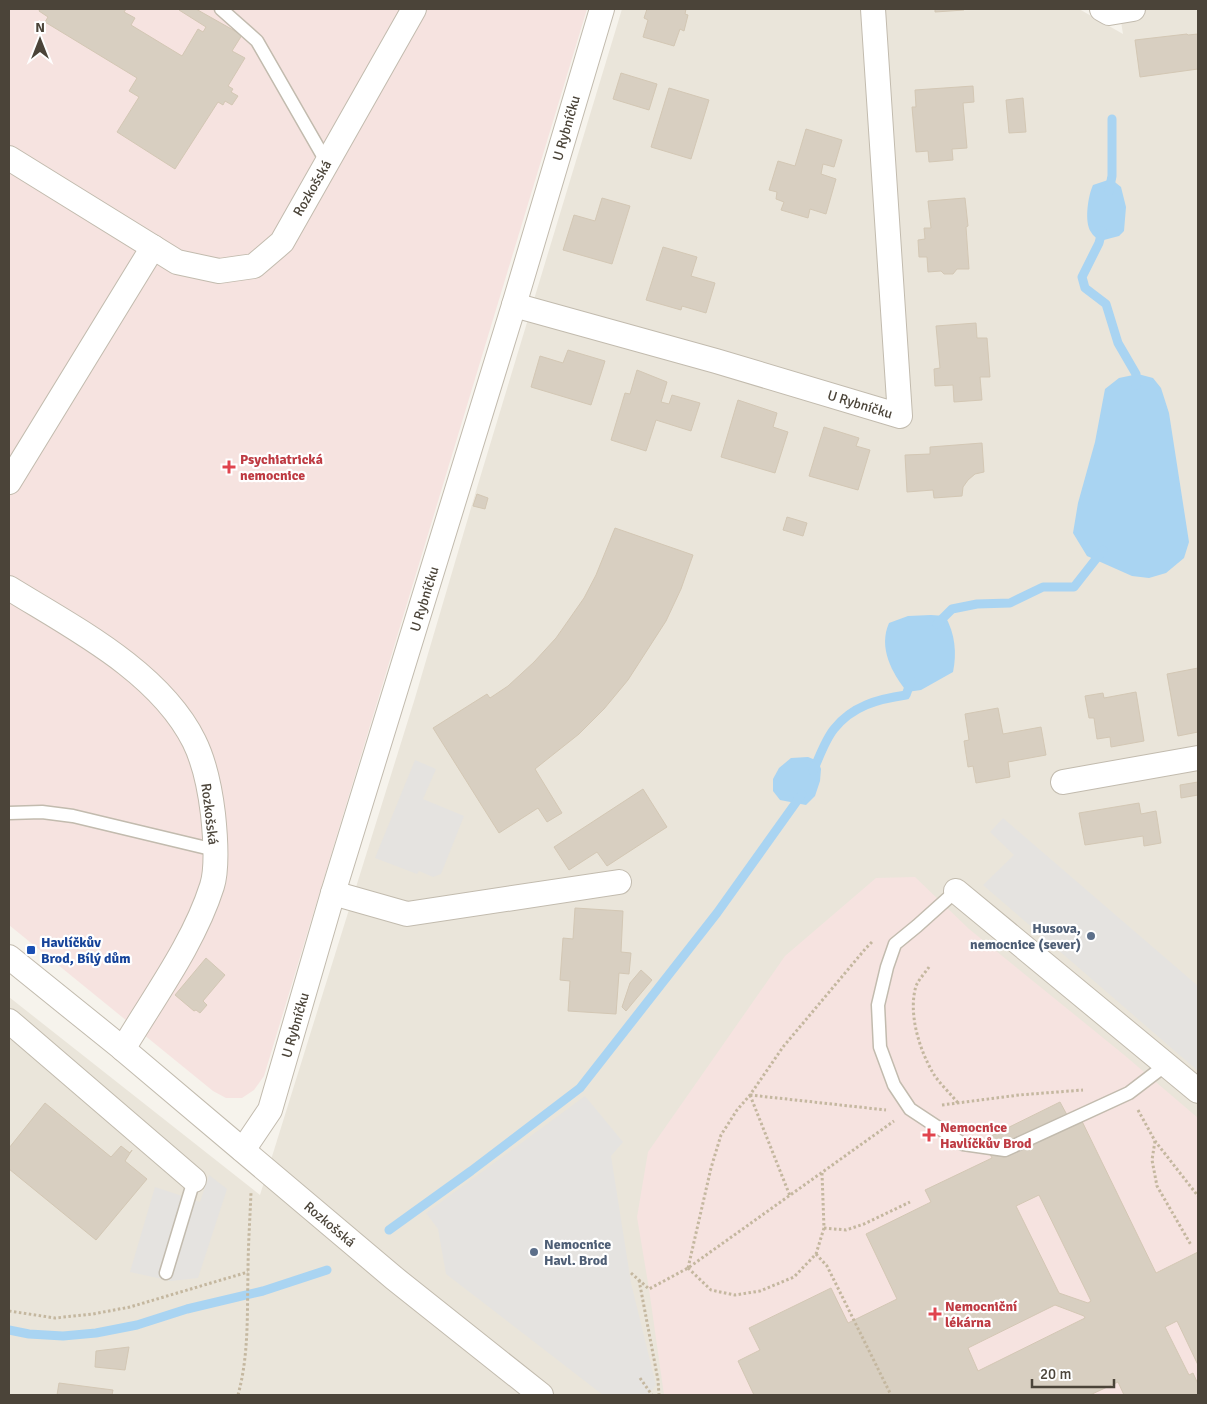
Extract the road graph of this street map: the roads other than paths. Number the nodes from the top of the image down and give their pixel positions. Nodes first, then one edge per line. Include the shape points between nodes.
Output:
1 (222, 9) edge
2 (414, 9) edge
3 (602, 9) edge
4 (873, 9) edge
5 (1133, 9) edge
6 (1106, 11) edge
7 (9, 158) edge
8 (326, 163) junction
9 (153, 246) junction
10 (514, 305) junction
11 (9, 482) edge
12 (9, 588) edge
13 (1198, 758) edge
14 (1063, 782) dead end
15 (9, 813) edge
16 (215, 850) junction
17 (619, 882) dead end
18 (956, 890) joint
19 (333, 893) junction
20 (9, 957) edge
21 (9, 1021) edge
22 (123, 1048) junction
23 (1167, 1064) junction
24 (1198, 1091) edge
25 (243, 1150) junction
26 (194, 1180) joint
27 (166, 1273) dead end
28 (541, 1395) edge

1 - 8 lane via 257,41
2 - 8 street, Rozkošská
3 - 10 street, U Rybníčku
4 - 10 street, U Rybníčku via 900,416
5 - 6 street
7 - 9 street, Rozkošská
8 - 9 street, Rozkošská via 282,242 254,266 219,271 177,262
9 - 11 street
10 - 19 street, U Rybníčku
12 - 16 street, Rozkošská via 131,666 170,704 194,741 209,787
13 - 14 street
15 - 16 lane via 42,812 73,816
16 - 22 street, Rozkošská via 212,884 188,942
17 - 19 street via 407,914
18 - 23 street
18 - 23 lane via 895,944 878,1005 880,1047 894,1085 910,1110 964,1144 1005,1150 1129,1093
19 - 25 street, U Rybníčku via 270,1110
20 - 22 street, Rozkošská
21 - 26 street
22 - 25 street, Rozkošská
23 - 24 street
25 - 28 street, Rozkošská via 394,1278
26 - 27 lane

